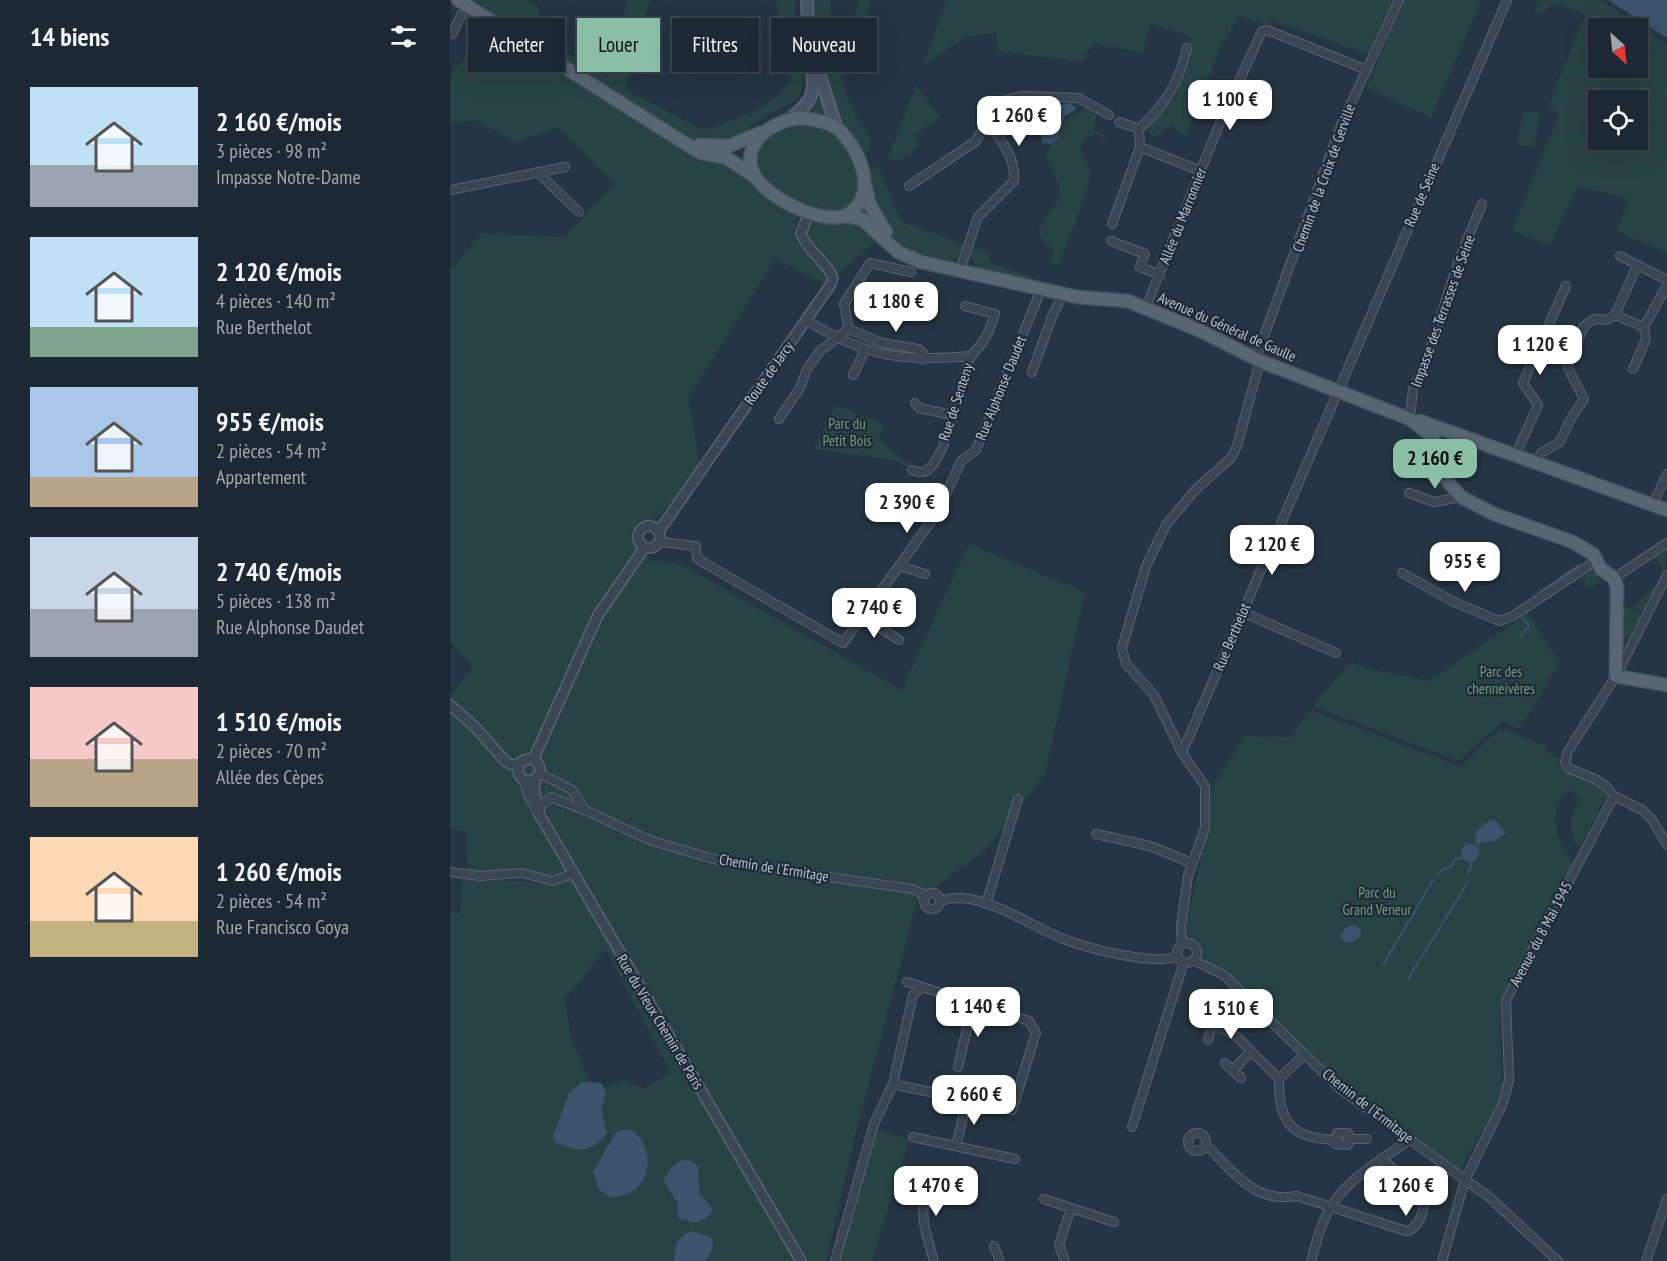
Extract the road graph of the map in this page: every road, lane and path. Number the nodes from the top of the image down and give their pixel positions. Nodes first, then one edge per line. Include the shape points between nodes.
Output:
1 (458, 0) edge
2 (802, 0) edge
3 (807, 0) edge
4 (1399, 0) edge
5 (1507, 0) edge
6 (460, 15) dead end
7 (450, 33) edge
8 (1187, 48) dead end
9 (1367, 70) junction
10 (1109, 115) dead end
11 (790, 119) junction
12 (1119, 122) dead end
13 (986, 123) junction
14 (837, 129) junction
15 (1139, 129) junction
16 (666, 132) junction
17 (764, 132) junction
18 (1140, 147) junction
19 (565, 167) dead end
20 (1200, 171) junction
21 (537, 172) junction
22 (755, 177) junction
23 (865, 186) junction
24 (909, 186) dead end
25 (450, 190) edge
26 (1482, 204) dead end
27 (579, 212) dead end
28 (809, 213) junction
29 (844, 216) junction
30 (1112, 224) dead end
31 (1111, 241) dead end
32 (1620, 256) dead end
33 (962, 264) junction
34 (1637, 266) junction
35 (911, 272) dead end
36 (1160, 274) junction
37 (1667, 280) edge
38 (1025, 284) junction
39 (1667, 285) edge
40 (1566, 286) dead end
41 (1064, 294) junction
42 (1038, 297) dead end
43 (965, 306) dead end
44 (1146, 307) junction
45 (1615, 315) junction
46 (806, 320) junction
47 (1644, 327) junction
48 (846, 331) junction
49 (837, 338) junction
50 (865, 350) junction
51 (971, 356) junction
52 (923, 360) junction
53 (1258, 360) junction
54 (1633, 369) dead end
55 (1032, 372) dead end
56 (854, 375) dead end
57 (1338, 390) junction
58 (915, 403) dead end
59 (952, 415) junction
60 (779, 418) dead end
61 (1410, 419) junction
62 (1436, 432) junction
63 (1515, 456) junction
64 (1535, 463) junction
65 (912, 470) dead end
66 (1667, 474) edge
67 (1409, 493) dead end
68 (1461, 497) junction
69 (1652, 506) junction
70 (1667, 510) edge
71 (659, 531) junction
72 (659, 542) junction
73 (1667, 543) edge
74 (645, 547) junction
75 (1597, 560) junction
76 (900, 566) junction
77 (1402, 573) dead end
78 (925, 574) dead end
79 (1667, 576) edge
80 (1614, 578) junction
81 (1242, 612) junction
82 (863, 617) junction
83 (899, 640) dead end
84 (1616, 644) junction
85 (1630, 646) junction
86 (1336, 652) dead end
87 (1616, 676) junction
88 (1667, 685) edge
89 (450, 705) edge
90 (1182, 753) junction
91 (533, 760) junction
92 (519, 766) junction
93 (537, 775) junction
94 (524, 779) junction
95 (1614, 796) junction
96 (1018, 799) dead end
97 (585, 810) junction
98 (539, 814) junction
99 (1096, 834) dead end
100 (1667, 845) edge
101 (1192, 863) junction
102 (450, 872) edge
103 (572, 874) junction
104 (926, 896) junction
105 (940, 901) junction
106 (986, 904) junction
107 (1182, 944) junction
108 (1180, 959) junction
109 (1193, 960) junction
110 (907, 982) dead end
111 (922, 987) junction
112 (1218, 1000) dead end
113 (973, 1003) junction
114 (1214, 1016) junction
115 (1212, 1026) junction
116 (1224, 1029) junction
117 (1208, 1040) dead end
118 (1251, 1051) junction
119 (1305, 1054) junction
120 (1225, 1063) dead end
121 (958, 1068) dead end
122 (1233, 1070) junction
123 (1241, 1078) dead end
124 (1279, 1080) junction
125 (893, 1084) junction
126 (967, 1100) junction
127 (1132, 1127) dead end
128 (913, 1137) dead end
129 (1367, 1139) dead end
130 (1410, 1139) junction
131 (1206, 1145) dead end
132 (956, 1146) junction
133 (1015, 1158) dead end
134 (1382, 1158) junction
135 (1465, 1180) junction
136 (971, 1197) dead end
137 (1044, 1199) dead end
138 (1667, 1199) edge
139 (1330, 1206) junction
140 (1071, 1208) junction
141 (1114, 1222) dead end
142 (994, 1246) dead end
143 (801, 1261) edge
144 (835, 1261) edge
145 (934, 1261) edge
146 (1000, 1261) edge
147 (1065, 1261) edge
148 (1311, 1261) edge
149 (1442, 1261) edge
150 (1558, 1261) edge
151 (1646, 1261) edge

1 - 16 main road
2 - 11 main road via 814,86 808,103
3 - 14 main road via 816,59
4 - 9 street, Chemin de la Croix de Gerville
5 - 57 street, Rue de Seine
6 - 7 street
8 - 15 street via 1174,90
9 - 20 street, Allée du Marronnier via 1267,30 1262,32
9 - 53 street, Chemin de la Croix de Gerville via 1341,125
10 - 13 street via 1078,98 1022,96 1005,100 992,110
11 - 14 main road via 809,119
11 - 17 main road
12 - 15 street
13 - 24 street via 976,141
13 - 33 street via 998,134 1015,167 1014,181 978,217
14 - 23 main road via 860,164
15 - 18 street
16 - 17 main road via 712,147 729,146
16 - 22 main road via 701,153 727,158
17 - 22 main road via 752,154
18 - 20 street
18 - 30 street
19 - 21 street
20 - 36 street, Allée du Marronnier
21 - 25 street
21 - 27 street
22 - 28 main road via 763,186
23 - 29 main road via 858,206
23 - 33 main road via 889,236 904,248
26 - 61 street, Impasse des Terrasses de Seine via 1413,389
28 - 29 main road via 831,219
28 - 46 street, Route de Jarcy via 802,238 833,278
29 - 38 main road via 862,219 898,252 921,262
31 - 36 street via 1145,254 1140,267
32 - 34 street
33 - 38 main road
34 - 37 street
34 - 45 street
35 - 48 street via 870,263 844,304 849,325
36 - 44 street, Allée du Marronnier
38 - 41 main road, Avenue du Général de Gaulle
39 - 47 street
40 - 63 street via 1523,383 1538,405
41 - 44 main road, Avenue du Général de Gaulle via 1128,301
41 - 55 street
42 - 76 street, Rue Alphonse Daudet via 976,450 962,461 938,512
43 - 51 street, Rue de Senteny via 995,314 984,340
44 - 53 main road, Avenue du Général de Gaulle
45 - 47 street
45 - 64 street via 1606,320 1594,319 1584,326 1567,366 1584,399 1560,442 1540,453
46 - 49 street
46 - 71 street, Route de Jarcy
47 - 54 street via 1646,339
48 - 49 street
48 - 52 street via 918,349
49 - 50 street
49 - 60 street via 813,360
50 - 52 street
50 - 56 street
51 - 52 street
51 - 59 street, Rue de Senteny
53 - 57 main road, Avenue du Général de Gaulle
53 - 90 street, Chemin de la Croix de Gerville via 1237,446 1231,458 1196,489 1166,525 1146,566 1122,648 1126,664 1159,702
57 - 61 main road, Avenue du Général de Gaulle
57 - 81 street, Rue Berthelot
58 - 59 street via 919,408
59 - 65 street, Rue de Senteny via 946,439 928,470
61 - 62 main road, Avenue du Général de Gaulle
62 - 63 main road, Avenue du Général de Gaulle
62 - 68 main road via 1445,478
63 - 64 main road, Avenue du Général de Gaulle
64 - 69 main road, Avenue du Général de Gaulle
66 - 69 street
67 - 68 street via 1434,502
68 - 75 main road via 1494,514 1573,542
69 - 70 main road, Avenue du Général de Gaulle
71 - 72 street
71 - 74 street via 650,525 642,528 639,540
72 - 74 street
72 - 82 street, Rue Alphonse Daudet via 696,546 697,558 706,564 843,643
73 - 80 street
74 - 91 street via 598,615
75 - 77 street via 1509,619 1499,621
75 - 80 main road via 1601,569
76 - 78 street
76 - 82 street, Rue Alphonse Daudet
79 - 85 street
80 - 84 main road
81 - 86 street
81 - 90 street, Rue Berthelot
82 - 83 street
84 - 85 street
84 - 87 main road
85 - 87 street
87 - 88 main road
87 - 95 street via 1565,763 1606,786
89 - 92 street via 507,762
90 - 101 street, Chemin de la Croix de Gerville via 1205,786 1204,828
91 - 92 street via 524,760
91 - 93 street via 538,765
92 - 94 street via 519,775
93 - 94 street
93 - 97 street, Chemin de l'Ermitage via 572,790
93 - 98 street, Rue du Vieux Chemin de Paris via 534,788
94 - 98 street via 528,796
95 - 100 street via 1651,818
95 - 135 street, Avenue du 8 Mai 1945 via 1506,1000 1509,1080 1503,1103
96 - 106 street
97 - 98 street via 551,797 542,804
97 - 104 street, Chemin de l'Ermitage via 649,840 724,862 913,889
98 - 103 street, Rue du Vieux Chemin de Paris
99 - 101 street via 1150,846
101 - 107 street, Chemin de la Croix de Gerville via 1181,926
102 - 103 street via 480,876 522,873 552,880
103 - 143 street, Rue du Vieux Chemin de Paris
104 - 105 street via 935,894
104 - 105 street via 924,902 929,908 937,907
105 - 106 street via 954,897
106 - 108 street via 1069,941 1121,956
107 - 108 street via 1178,950
107 - 109 street, Chemin de l'Ermitage via 1195,948
108 - 109 street
108 - 127 street
109 - 119 street, Chemin de l'Ermitage via 1224,975
110 - 111 street
111 - 113 street
111 - 125 street via 913,995
112 - 114 street
113 - 121 street
113 - 126 street via 1029,1021 1036,1033 1012,1110
114 - 115 street
114 - 116 street via 1226,1019
115 - 116 street
115 - 117 street
116 - 118 street
118 - 122 street
118 - 124 street
119 - 124 street
119 - 130 street, Chemin de l'Ermitage via 1340,1088
120 - 122 street
122 - 123 street
124 - 129 street via 1280,1109 1293,1129 1315,1139 1336,1140 1336,1133 1348,1133 1348,1139
125 - 126 street
125 - 144 street via 874,1124
126 - 132 street
128 - 132 street
130 - 134 street
130 - 135 street, Chemin de l'Ermitage
131 - 139 street via 1254,1191 1280,1199 1297,1196
132 - 133 street
134 - 139 street
134 - 139 street via 1424,1192 1418,1225 1413,1230
135 - 149 street, Avenue du 8 Mai 1945
135 - 150 street, Chemin de l'Ermitage
136 - 145 street via 937,1192 925,1204 923,1215
137 - 140 street
138 - 151 street
139 - 148 street
140 - 141 street
140 - 147 street via 1059,1245
142 - 146 street

